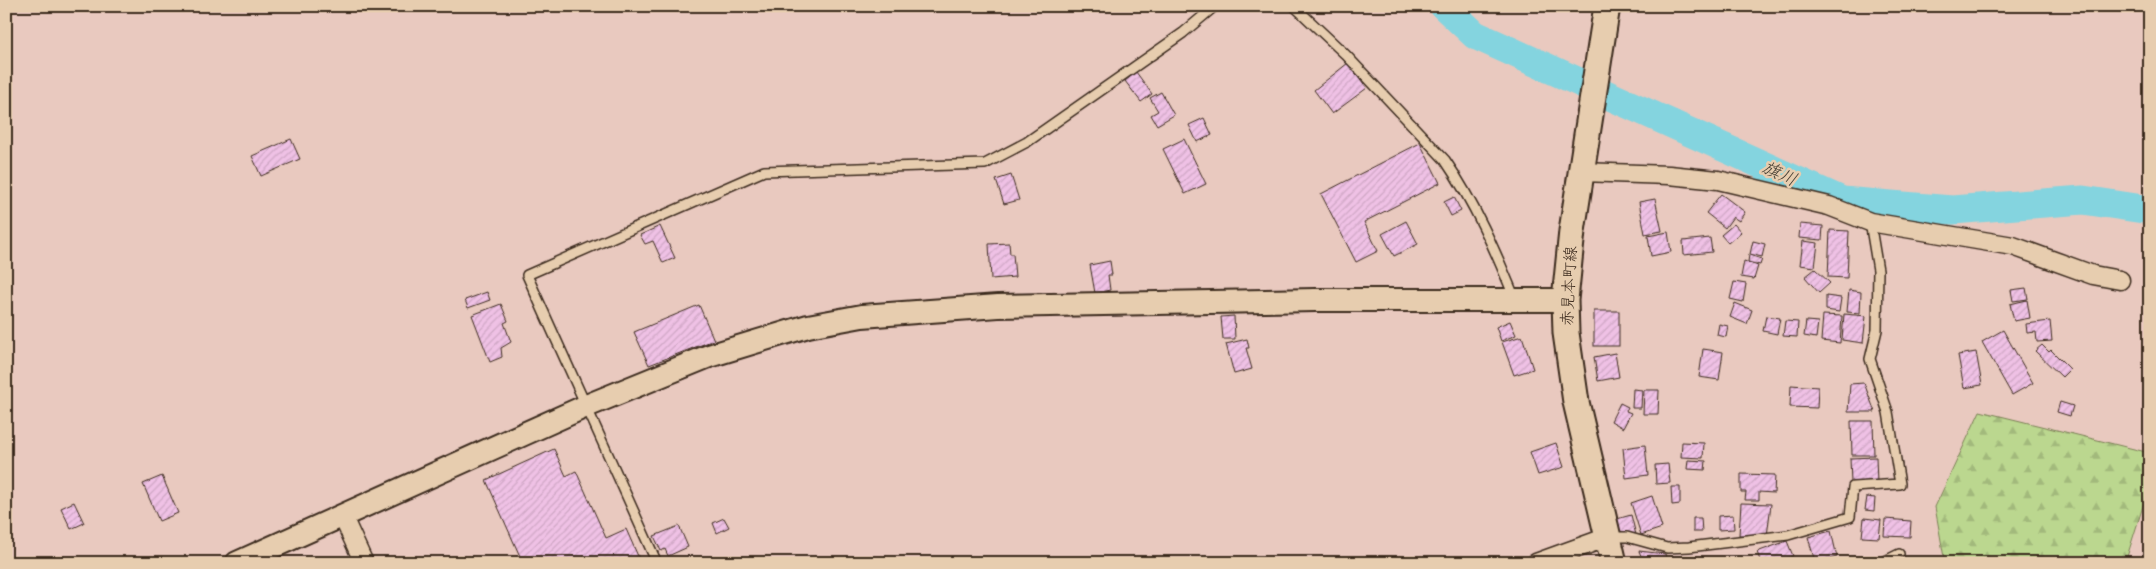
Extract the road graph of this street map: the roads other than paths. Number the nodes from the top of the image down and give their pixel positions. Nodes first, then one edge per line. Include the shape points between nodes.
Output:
1 (1215, 6) edge
2 (1294, 6) edge
3 (1607, 6) edge
4 (1582, 164) junction
5 (1870, 222) junction
6 (2120, 280) dead end
7 (1515, 299) junction
8 (1565, 300) junction
9 (584, 406) junction
10 (342, 515) junction
11 (1608, 537) junction
12 (1899, 554) dead end
13 (237, 563) edge
14 (364, 563) edge
15 (657, 563) edge
16 (1536, 563) edge
17 (1614, 563) edge
18 (1881, 563) edge

1 - 9 lane via 1183,33 1026,142 986,164 764,171 527,275
2 - 7 lane via 1346,55 1444,160 1457,178
3 - 4 main road, 赤見本町線
4 - 5 street via 1718,180 1829,206
4 - 8 main road, 赤見本町線
5 - 6 street via 2013,246 2093,275
5 - 11 lane via 1878,270 1878,330 1870,359 1888,412 1900,484 1853,487 1850,517 1788,535 1667,548 1627,537
7 - 8 street
7 - 9 street via 998,306 862,316 808,326 709,356
8 - 11 main road, 赤見本町線 via 1566,333 1576,402
9 - 10 street
9 - 15 lane
10 - 13 street
10 - 14 street
11 - 16 street
11 - 17 main road, 赤見本町線
12 - 18 lane

